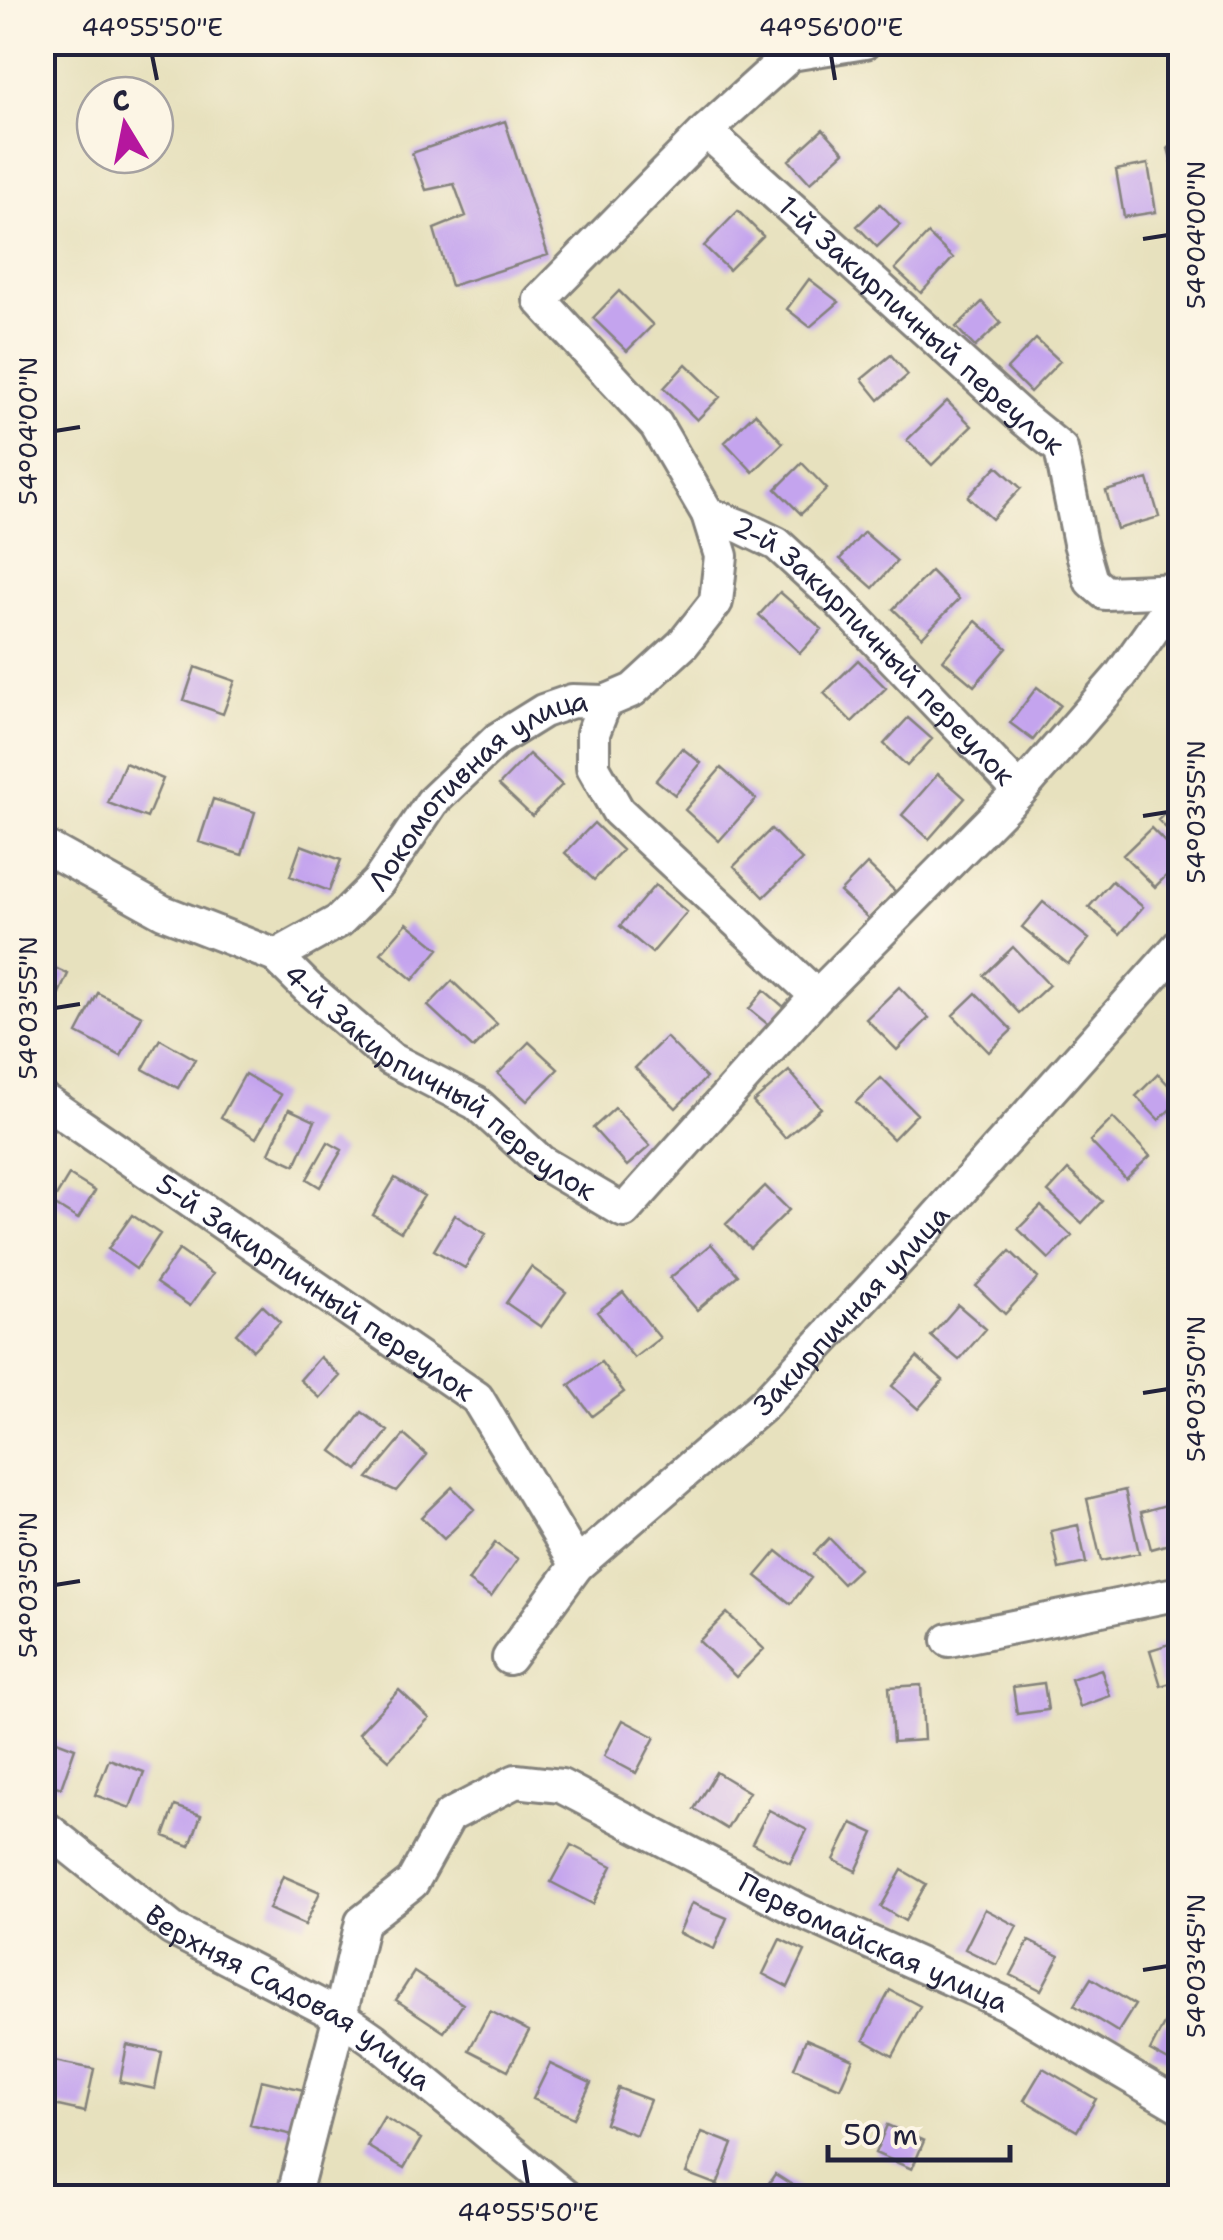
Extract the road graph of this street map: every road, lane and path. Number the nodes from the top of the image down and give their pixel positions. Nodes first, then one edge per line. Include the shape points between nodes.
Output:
1 (866, 42) edge
2 (706, 132) junction
3 (708, 514) junction
4 (1177, 590) edge
5 (605, 702) junction
6 (1020, 791) junction
7 (42, 845) edge
8 (1180, 946) edge
9 (276, 956) junction
10 (817, 996) junction
11 (42, 1099) edge
12 (577, 1565) junction
13 (1180, 1593) edge
14 (949, 1640) dead end
15 (510, 1658) dead end
16 (42, 1825) edge
17 (340, 2016) junction
18 (1180, 2106) edge
19 (293, 2198) edge
20 (567, 2198) edge

1 - 2 street, Локомотивная улица via 791,54
2 - 3 street, Локомотивная улица via 540,300 656,425
2 - 4 street, 1-й Закирпичный переулок via 1061,449 1090,581 1105,593
3 - 5 street, Локомотивная улица via 721,556 716,602 634,690
3 - 6 street, 2-й Закирпичный переулок via 777,544
4 - 6 street, 2-й Закирпичный переулок via 1121,675
5 - 9 street, Локомотивная улица via 572,701 543,711 498,739 432,802 378,882 338,922
5 - 10 street via 593,733 593,767 618,811
6 - 10 street
7 - 9 street, 4-й Закирпичный переулок via 163,912
8 - 12 street, Закирпичная улица via 764,1404
9 - 10 street, 4-й Закирпичный переулок via 391,1059 476,1103 541,1162 624,1211
11 - 12 street, 5-й Закирпичный переулок via 477,1398
12 - 15 street, Закирпичная улица
13 - 14 street
16 - 17 street, Верхняя Садовая улица via 172,1928
17 - 18 street, Первомайская улица via 362,1922 412,1883 449,1816 516,1780 561,1786 798,1910 1009,2005
17 - 19 street
17 - 20 street, Верхняя Садовая улица

